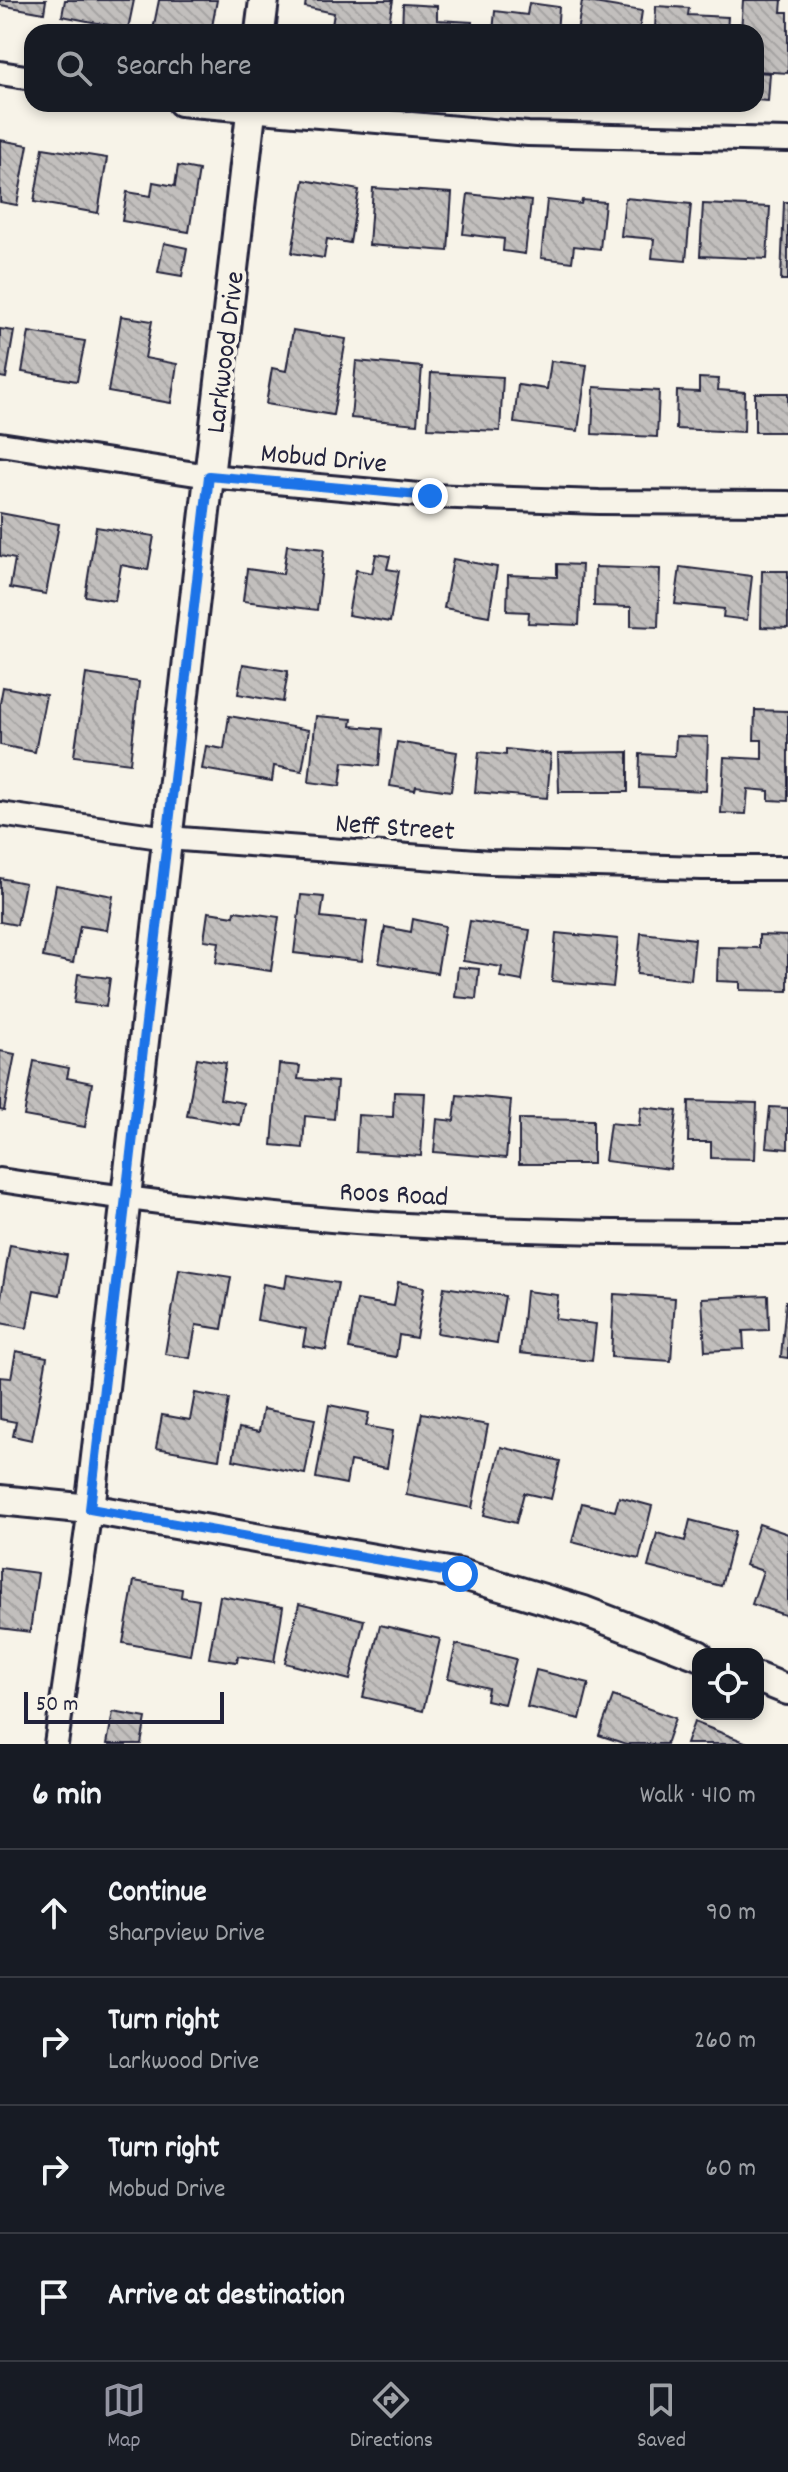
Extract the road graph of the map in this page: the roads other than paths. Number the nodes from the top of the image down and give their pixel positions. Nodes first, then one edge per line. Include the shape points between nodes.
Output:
1 (264, 0) edge
2 (261, 24) edge
3 (0, 73) edge
4 (24, 77) edge
5 (250, 112) edge
6 (310, 112) edge
7 (788, 140) edge
8 (0, 444) edge
9 (209, 476) junction
10 (788, 503) edge
11 (0, 814) edge
12 (167, 838) junction
13 (788, 868) edge
14 (0, 1180) edge
15 (126, 1199) junction
16 (788, 1233) edge
17 (0, 1500) edge
18 (90, 1509) junction
19 (692, 1653) edge
20 (764, 1680) edge
21 (788, 1690) edge
22 (56, 1744) edge

1 - 2 street
3 - 4 street
5 - 9 street, Larkwood Drive
6 - 7 street via 528,134
8 - 9 street, Mobud Drive
9 - 10 street, Mobud Drive via 430,496
9 - 12 street, Larkwood Drive
11 - 12 street, Neff Street
12 - 13 street, Neff Street via 490,862
12 - 15 street, Larkwood Drive
14 - 15 street, Roos Road
15 - 16 street, Roos Road via 373,1222
15 - 18 street, Larkwood Drive
17 - 18 street
18 - 19 street via 460,1574 584,1611
18 - 22 street, Larkwood Drive
20 - 21 street

